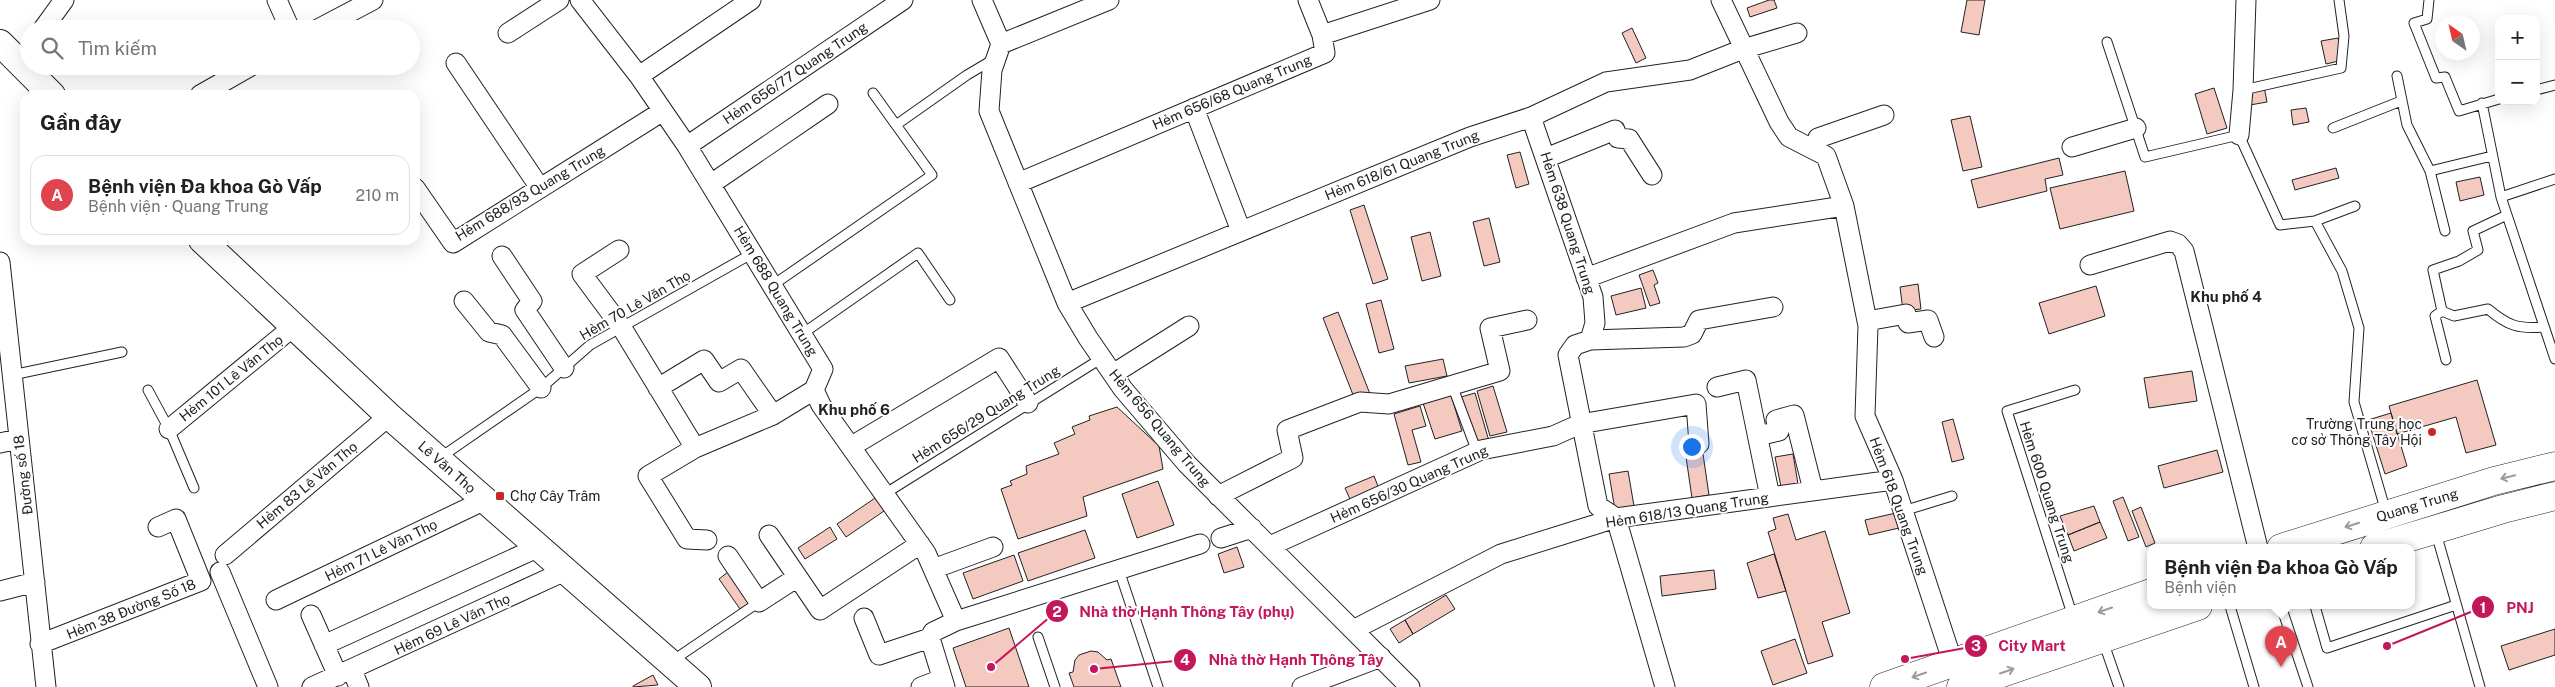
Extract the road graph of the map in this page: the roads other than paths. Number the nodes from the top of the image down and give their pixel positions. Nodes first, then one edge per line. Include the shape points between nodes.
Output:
1 (276, 0) edge
2 (373, 0) edge
3 (558, 0) edge
4 (580, 0) edge
5 (752, 0) edge
6 (902, 0) edge
7 (982, 0) edge
8 (1108, 0) edge
9 (1308, 0) edge
10 (1430, 0) edge
11 (1721, 0) edge
12 (2246, 0) edge
13 (2339, 0) edge
14 (2429, 0) edge
15 (60, 2) edge
16 (49, 20) edge
17 (286, 20) edge
18 (335, 20) edge
19 (508, 33) dead end
20 (1797, 33) dead end
21 (1322, 35) junction
22 (2107, 42) dead end
23 (0, 43) edge
24 (1743, 49) junction
25 (998, 51) junction
26 (20, 55) edge
27 (456, 63) dead end
28 (37, 75) edge
29 (235, 75) edge
30 (639, 76) junction
31 (2397, 76) dead end
32 (2555, 85) edge
33 (2540, 89) edge
34 (48, 90) edge
35 (209, 90) edge
36 (2243, 90) junction
37 (873, 93) dead end
38 (2495, 100) edge
39 (2401, 102) junction
40 (2482, 103) junction
41 (828, 104) dead end
42 (1194, 108) junction
43 (663, 111) junction
44 (1884, 115) dead end
45 (1532, 117) junction
46 (896, 125) junction
47 (2136, 128) junction
48 (2332, 128) dead end
49 (2239, 134) junction
50 (688, 146) junction
51 (2072, 147) dead end
52 (1815, 149) junction
53 (2492, 156) junction
54 (1546, 158) junction
55 (2430, 171) junction
56 (1652, 175) dead end
57 (2555, 179) edge
58 (1018, 182) junction
59 (712, 184) junction
60 (540, 188) junction
61 (420, 195) edge
62 (2500, 197) junction
63 (1844, 206) junction
64 (2355, 206) dead end
65 (2507, 215) junction
66 (2315, 221) junction
67 (1241, 231) junction
68 (2445, 231) dead end
69 (207, 245) edge
70 (619, 250) dead end
71 (754, 253) junction
72 (502, 256) dead end
73 (0, 262) edge
74 (2090, 265) dead end
75 (1586, 278) junction
76 (773, 285) junction
77 (950, 300) dead end
78 (464, 301) dead end
79 (1067, 303) junction
80 (1774, 307) dead end
81 (2442, 311) junction
82 (1527, 320) dead end
83 (1867, 321) junction
84 (1189, 326) dead end
85 (293, 327) junction
86 (2544, 327) junction
87 (622, 328) junction
88 (802, 334) junction
89 (1934, 337) dead end
90 (1590, 340) junction
91 (122, 352) dead end
92 (1102, 358) junction
93 (2555, 359) edge
94 (2446, 360) dead end
95 (564, 368) junction
96 (12, 374) junction
97 (1113, 374) junction
98 (1452, 385) junction
99 (1717, 387) dead end
100 (541, 388) junction
101 (658, 388) junction
102 (148, 390) dead end
103 (814, 390) junction
104 (2075, 390) dead end
105 (1028, 403) junction
106 (773, 415) junction
107 (389, 416) junction
108 (1580, 424) junction
109 (169, 429) junction
110 (1758, 436) junction
111 (9, 441) edge
112 (1699, 444) dead end
113 (852, 446) junction
114 (694, 448) junction
115 (1477, 452) junction
116 (438, 459) junction
117 (2555, 466) edge
118 (1893, 480) junction
119 (194, 488) dead end
120 (1813, 490) junction
121 (886, 493) junction
122 (1218, 496) junction
123 (1952, 496) dead end
124 (2555, 496) edge
125 (1770, 497) junction
126 (486, 500) junction
127 (2425, 503) junction
128 (1903, 511) junction
129 (2387, 514) junction
130 (1616, 518) junction
131 (158, 527) dead end
132 (1252, 528) junction
133 (2435, 530) junction
134 (769, 535) dead end
135 (707, 540) dead end
136 (920, 544) junction
137 (2257, 544) edge
138 (2293, 544) edge
139 (2388, 544) edge
140 (1270, 546) junction
141 (539, 547) junction
142 (994, 547) dead end
143 (728, 556) dead end
144 (933, 570) junction
145 (1119, 570) junction
146 (565, 571) junction
147 (214, 572) junction
148 (796, 578) junction
149 (35, 582) junction
150 (0, 592) edge
151 (2147, 594) edge
152 (276, 600) dead end
153 (759, 602) junction
154 (2456, 605) junction
155 (2189, 609) edge
156 (2231, 609) edge
157 (2282, 609) edge
158 (2316, 609) edge
159 (311, 615) dead end
160 (864, 618) dead end
161 (2074, 620) junction
162 (956, 622) junction
163 (1353, 630) junction
164 (1038, 637) dead end
165 (930, 638) junction
166 (2102, 639) junction
167 (40, 644) junction
168 (324, 645) junction
169 (1381, 658) junction
170 (670, 663) junction
171 (1957, 675) edge
172 (350, 678) edge
173 (943, 683) edge
174 (46, 687) edge
175 (268, 687) edge
176 (312, 687) edge
177 (698, 687) edge
178 (922, 687) edge
179 (1055, 687) edge
180 (1158, 687) edge
181 (1302, 687) edge
182 (1410, 687) edge
183 (1665, 687) edge
184 (1884, 687) edge
185 (2119, 687) edge
186 (2254, 687) edge
187 (2308, 687) edge
188 (2480, 687) edge

1 - 17 street
2 - 18 street
3 - 19 street
4 - 30 street, Hẻm 688 Quang Trung
5 - 30 street
6 - 50 street, Hẻm 656/77 Quang Trung
7 - 25 street
8 - 25 street
9 - 21 street
10 - 21 street
11 - 24 street, Hẻm 618 Quang Trung
12 - 36 street
13 - 36 lane via 2344,36 2341,68
14 - 40 lane via 2427,19 2414,23 2436,78 2445,77 2459,111
15 - 16 street
20 - 24 street, Hẻm 618/61 Quang Trung
21 - 42 street, Hẻm 656/68 Quang Trung via 1325,52
22 - 47 lane
23 - 26 main road
24 - 45 street, Hẻm 618/61 Quang Trung via 1690,70 1606,82
24 - 52 street, Hẻm 618 Quang Trung via 1789,137
25 - 46 lane
25 - 58 street, Hẻm 656 Quang Trung via 992,70 989,111
27 - 60 street
28 - 34 main road
29 - 35 street
30 - 43 street, Hẻm 688 Quang Trung
31 - 39 lane
32 - 33 lane
36 - 49 street
37 - 46 lane
38 - 40 lane
39 - 48 lane
39 - 55 lane via 2407,125
40 - 53 lane
41 - 59 street
42 - 58 street, Hẻm 656/68 Quang Trung
42 - 67 street
43 - 50 street, Hẻm 688 Quang Trung
43 - 60 street, Hẻm 688/93 Quang Trung
44 - 52 street via 1818,138
45 - 54 street, Hẻm 638 Quang Trung
45 - 67 street, Hẻm 618/61 Quang Trung via 1470,137
46 - 76 lane via 932,176
47 - 49 lane via 2145,157
47 - 51 street
49 - 66 lane via 2280,225
50 - 59 street, Hẻm 688 Quang Trung
52 - 63 street, Hẻm 618 Quang Trung via 1826,156
53 - 55 lane
53 - 62 lane
54 - 56 street via 1615,130 1618,138 1629,139
54 - 75 street, Hẻm 638 Quang Trung
55 - 68 lane
57 - 62 lane
58 - 79 street, Hẻm 656 Quang Trung
59 - 71 street, Hẻm 688 Quang Trung
60 - 61 street, Hẻm 688/93 Quang Trung via 454,243
62 - 65 lane
63 - 75 street via 1734,223
63 - 83 street, Hẻm 618 Quang Trung
64 - 66 lane
65 - 81 lane via 2473,231 2478,250 2433,270
65 - 86 lane
66 - 129 lane via 2342,272 2359,328 2354,402
67 - 79 street, Hẻm 618/61 Quang Trung
69 - 85 main road, Lê Văn Thọ
70 - 87 street via 582,274
71 - 76 street, Hẻm 688 Quang Trung
71 - 87 lane, Hẻm 70 Lê Văn Thọ
72 - 95 street via 532,301 525,310
73 - 96 street, Đường số 18
74 - 137 street via 2170,241 2178,244 2184,252
75 - 90 street, Hẻm 638 Quang Trung via 1593,297 1595,324
76 - 88 street, Hẻm 688 Quang Trung
77 - 88 lane via 918,253
78 - 100 street via 488,332 502,335
79 - 92 street, Hẻm 656 Quang Trung
80 - 90 street via 1700,320 1692,334 1684,337
81 - 86 lane via 2454,316 2488,309 2502,321 2521,329
81 - 94 lane via 2435,316
82 - 98 street via 1490,328 1500,371
83 - 89 street via 1906,314 1908,323 1928,320
83 - 118 street, Hẻm 618 Quang Trung via 1865,416
84 - 97 street
85 - 107 main road, Lê Văn Thọ
85 - 109 street, Hẻm 101 Lê Văn Thọ
86 - 93 lane
87 - 95 lane, Hẻm 70 Lê Văn Thọ via 590,345
87 - 101 street
88 - 103 street, Hẻm 688 Quang Trung via 823,369
90 - 108 street via 1575,345 1568,355
91 - 96 lane
92 - 97 street, Hẻm 656 Quang Trung
92 - 105 lane, Hẻm 656/29 Quang Trung
95 - 100 lane, Hẻm 70 Lê Văn Thọ
96 - 111 street, Đường số 18
97 - 122 street, Hẻm 656 Quang Trung via 1187,464
98 - 115 lane
98 - 122 street via 1389,404 1360,402 1287,430 1293,458
99 - 110 street via 1746,380
100 - 116 lane, Hẻm 70 Lê Văn Thọ
101 - 106 street via 704,360 719,382 741,369
101 - 114 street
102 - 109 lane
103 - 106 street
103 - 113 street
104 - 161 lane, Hẻm 600 Quang Trung via 2007,411
105 - 113 street via 999,358
105 - 121 lane, Hẻm 656/29 Quang Trung
106 - 114 street
107 - 116 main road, Lê Văn Thọ
107 - 147 street, Hẻm 83 Lê Văn Thọ
108 - 112 street, Hẻm 656/30 Quang Trung via 1696,404
108 - 115 street, Hẻm 656/30 Quang Trung via 1553,436
108 - 130 street via 1598,506
109 - 119 lane
110 - 120 street via 1779,432 1776,420 1794,415
110 - 125 street
111 - 149 street, Đường số 18
113 - 121 street
114 - 135 street via 648,476 687,539
115 - 140 street, Hẻm 656/30 Quang Trung
116 - 126 main road, Lê Văn Thọ
117 -> 127 main road, Quang Trung
118 - 120 street, Hẻm 618/13 Quang Trung
118 - 128 street, Hẻm 618 Quang Trung
120 - 125 street, Hẻm 618/13 Quang Trung
121 - 136 street
122 - 132 street, Hẻm 656 Quang Trung
123 - 128 lane
124 - 133 main road, Quang Trung
125 - 130 street, Hẻm 618/13 Quang Trung
126 - 141 main road, Lê Văn Thọ
126 - 152 street, Hẻm 71 Lê Văn Thọ
127 - 129 main road, Quang Trung
127 - 133 main road
128 - 171 street, Hẻm 618 Quang Trung
129 -> 138 main road, Quang Trung
130 - 163 street, Hẻm 618/13 Quang Trung via 1500,554
130 - 183 street
131 - 147 street via 176,519
132 - 140 street, Hẻm 656 Quang Trung
132 - 145 street
133 - 139 main road, Quang Trung
133 - 154 lane
134 - 148 street
136 - 144 street
136 - 148 street via 820,610
140 - 163 street, Hẻm 656 Quang Trung
141 - 146 main road, Lê Văn Thọ
141 - 168 street
142 - 144 street
143 - 153 street
144 - 162 street
145 - 162 street
145 - 180 lane
146 - 170 main road, Lê Văn Thọ
146 - 172 street, Hẻm 69 Lê Văn Thọ
147 - 167 street, Hẻm 38 Đường Số 18
147 - 175 street
148 - 153 street
149 - 150 street
149 - 167 street, Đường số 18
151 -> 161 main road
153 - 170 lane
154 - 158 lane via 2328,648
154 - 188 lane
155 - 166 main road
156 - 186 lane
157 - 187 lane
159 - 168 street
160 - 165 street via 879,655
161 - 171 main road
162 - 165 street via 933,632
163 - 169 street, Hẻm 656 Quang Trung
164 - 179 lane
165 - 173 street
171 -> 166 main road
166 - 185 lane
167 - 174 street, Đường số 18
168 - 172 street
169 - 181 street
169 - 182 street, Hẻm 656 Quang Trung
170 - 177 main road, Lê Văn Thọ
171 -> 184 main road
172 - 176 street, Hẻm 69 Lê Văn Thọ
173 - 178 street

